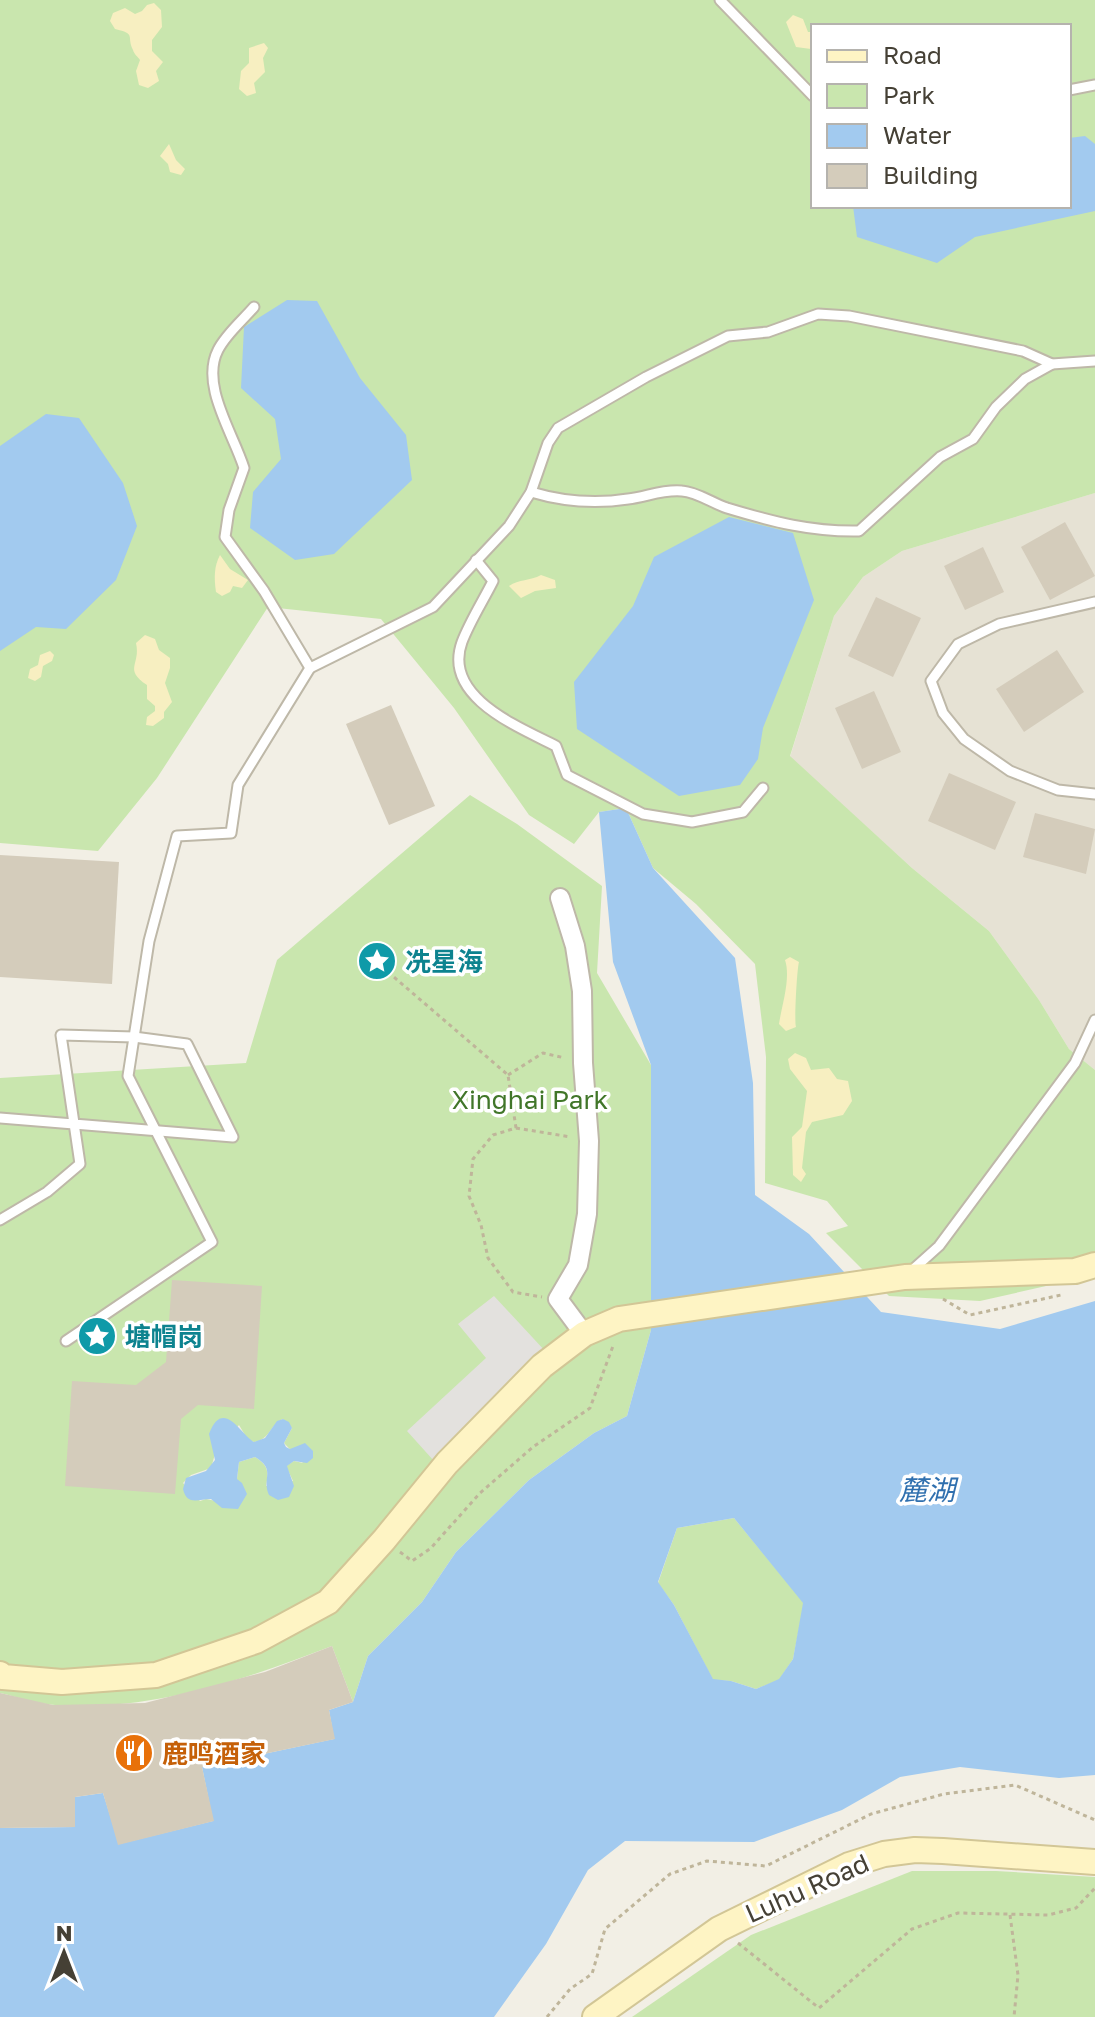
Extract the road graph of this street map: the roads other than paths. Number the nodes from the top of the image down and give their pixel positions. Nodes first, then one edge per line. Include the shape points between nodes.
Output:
1 (720, 0) edge
2 (1095, 85) edge
3 (1071, 90) edge
4 (811, 94) edge
5 (254, 307) dead end
6 (1095, 361) edge
7 (1052, 364) junction
8 (531, 492) junction
9 (476, 560) junction
10 (1095, 602) edge
11 (310, 668) junction
12 (763, 788) dead end
13 (1095, 794) edge
14 (560, 898) dead end
15 (1095, 1020) edge
16 (134, 1037) junction
17 (0, 1118) edge
18 (74, 1124) junction
19 (155, 1130) junction
20 (0, 1220) edge
21 (1095, 1265) edge
22 (905, 1277) junction
23 (584, 1334) junction
24 (66, 1341) dead end
25 (0, 1674) edge
26 (1095, 1862) edge
27 (595, 2017) edge

1 - 4 lane
2 - 3 lane
5 - 11 lane via 218,349 211,372 244,468 225,537
6 - 7 lane
7 - 8 lane via 1025,379 973,439 940,457 859,531 789,526 685,491 588,501
7 - 8 lane via 1023,351 849,316 818,314 768,332 728,336 558,428
8 - 9 lane via 509,526
9 - 11 lane via 433,607
9 - 12 lane via 493,581 461,645 467,690 504,720 556,746 567,775 643,814 692,822 743,812
10 - 13 lane via 999,624 958,644 931,681 943,713 964,739 1010,771 1058,790
11 - 16 lane via 238,785 231,833 177,836 149,941
14 - 23 street via 582,991 589,1141 587,1214 578,1265 558,1299
15 - 22 lane via 1075,1063 939,1246
16 - 18 lane via 61,1035
16 - 19 lane via 128,1076
16 - 19 lane via 187,1044 233,1137
17 - 18 lane
18 - 19 lane
18 - 20 lane via 80,1164 47,1192
19 - 24 lane via 212,1242
21 - 22 street via 1075,1271
22 - 23 street via 619,1319
23 - 25 street via 542,1366 447,1463 328,1602 256,1641 156,1675 62,1682
26 - 27 street, Luhu Road via 943,1851 884,1854 849,1865 719,1929

